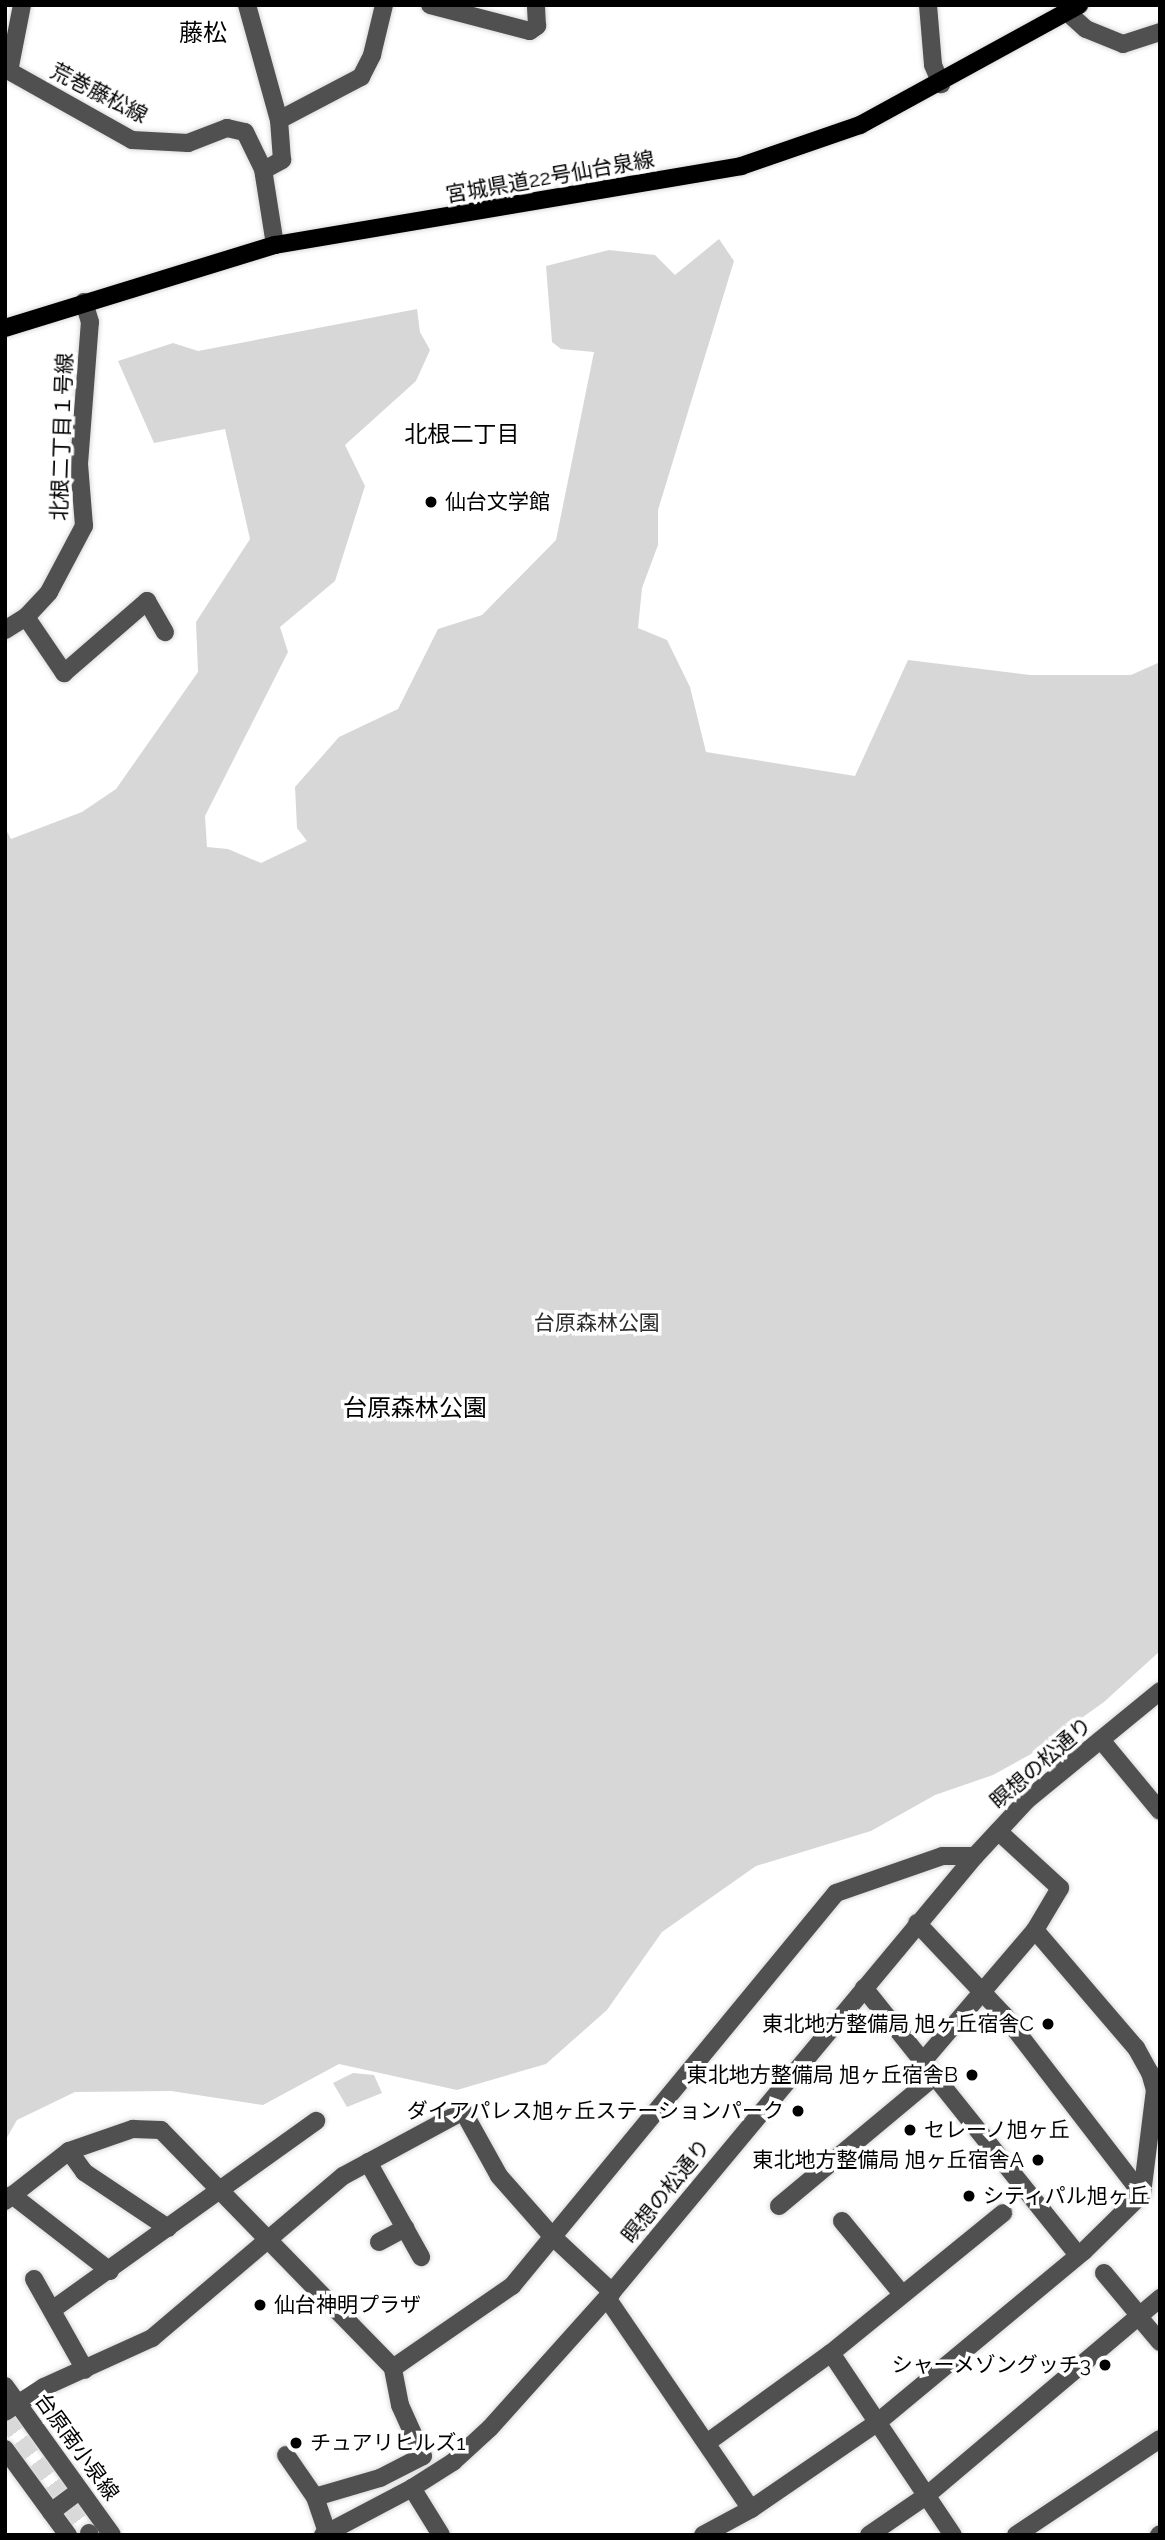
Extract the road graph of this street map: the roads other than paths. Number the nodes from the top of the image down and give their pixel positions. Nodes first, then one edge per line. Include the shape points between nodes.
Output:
1 (22, 5) edge
2 (247, 5) edge
3 (384, 5) edge
4 (430, 5) edge
5 (536, 5) edge
6 (928, 5) edge
7 (1073, 9) edge
8 (1160, 32) edge
9 (7, 56) edge
10 (941, 84) junction
11 (279, 120) junction
12 (264, 170) junction
13 (275, 244) junction
14 (84, 302) junction
15 (5, 328) edge
16 (26, 617) junction
17 (5, 630) edge
18 (165, 632) dead end
19 (1160, 1691) edge
20 (1101, 1740) junction
21 (1160, 1811) edge
22 (998, 1831) junction
23 (975, 1856) junction
24 (917, 1923) junction
25 (1035, 1930) junction
26 (864, 1988) junction
27 (982, 1992) junction
28 (924, 2060) junction
29 (936, 2075) junction
30 (316, 2121) dead end
31 (69, 2151) junction
32 (368, 2162) junction
33 (222, 2188) junction
34 (1142, 2194) junction
35 (9, 2198) edge
36 (779, 2206) dead end
37 (1003, 2213) dead end
38 (842, 2221) dead end
39 (167, 2228) junction
40 (405, 2228) junction
41 (553, 2237) junction
42 (265, 2241) junction
43 (379, 2242) dead end
44 (1078, 2255) junction
45 (421, 2257) dead end
46 (110, 2271) junction
47 (1104, 2273) dead end
48 (34, 2279) dead end
49 (902, 2294) junction
50 (610, 2295) junction
51 (1160, 2298) edge
52 (52, 2311) junction
53 (1141, 2319) junction
54 (1160, 2342) edge
55 (831, 2353) junction
56 (393, 2368) junction
57 (85, 2370) junction
58 (5, 2386) edge
59 (5, 2412) edge
60 (878, 2422) junction
61 (1160, 2439) edge
62 (708, 2442) junction
63 (5, 2449) edge
64 (286, 2455) dead end
65 (412, 2488) junction
66 (80, 2490) junction
67 (926, 2496) junction
68 (314, 2497) junction
69 (751, 2509) junction
70 (51, 2512) junction
71 (327, 2534) edge
72 (68, 2535) edge
73 (113, 2535) edge
74 (441, 2535) edge
75 (703, 2535) edge
76 (869, 2535) edge
77 (953, 2535) edge
78 (1016, 2535) edge

1 - 9 street, 荒巻藤松線
2 - 11 street
3 - 11 street via 372,55 361,77
4 - 5 street via 530,31 537,26
6 - 10 street via 933,65
7 - 8 street via 1086,29 1123,44
7 - 10 main road, 宮城県道22号仙台泉線
9 - 12 street, 荒巻藤松線 via 9,71 132,141 188,143 227,128 245,132
10 - 13 main road, 宮城県道22号仙台泉線 via 816,143 741,166
11 - 12 street via 282,160
12 - 13 street, 荒巻藤松線
13 - 14 main road, 宮城県道22号仙台泉線
14 - 15 main road, 宮城県道22号仙台泉線
14 - 16 street, 北根二丁目１号線 via 90,322 79,464 84,526 48,592
16 - 17 street, 北根二丁目１号線
16 - 18 street via 64,673 147,601
19 - 20 street, 瞑想の松通り
20 - 21 street
20 - 22 street, 瞑想の松通り via 1027,1800
22 - 23 street, 瞑想の松通り
22 - 25 street via 1060,1888
23 - 24 street, 瞑想の松通り
23 - 41 street via 942,1856 836,1893
24 - 26 street, 瞑想の松通り
24 - 27 street
25 - 27 street
25 - 34 street via 1136,2049 1150,2073 1155,2090
26 - 28 street
26 - 50 street, 瞑想の松通り
27 - 28 street
27 - 34 street
28 - 29 street
29 - 36 street
29 - 44 street
30 - 33 street
31 - 33 street via 133,2129 161,2130
31 - 35 street
31 - 39 street via 84,2172
32 - 40 street
32 - 41 street via 463,2111 499,2176
32 - 42 street via 343,2176
33 - 39 street
33 - 42 street
34 - 44 street
35 - 46 street
37 - 49 street
38 - 49 street
39 - 46 street
40 - 43 street
40 - 45 street
41 - 50 street
41 - 56 street via 512,2286
42 - 56 street via 325,2294
42 - 57 street via 152,2338
44 - 60 street
46 - 52 street
47 - 53 street
48 - 52 street
49 - 55 street
50 - 62 street
50 - 65 street, 瞑想の松通り via 490,2428 453,2462
51 - 53 street
52 - 57 street
53 - 54 street
53 - 67 street
55 - 60 street
55 - 62 street
56 - 68 street via 400,2405 423,2456 380,2478
57 - 59 street, bridge
58 - 66 street, 台原南小泉線
60 - 67 street
60 - 69 street
61 - 78 street
62 - 69 street
63 - 70 street
64 - 68 street
65 - 71 street, 瞑想の松通り
65 - 74 street
66 - 70 street
66 - 73 street, 台原南小泉線
67 - 76 street
67 - 77 street
68 - 71 street
69 - 75 street
70 - 72 street

